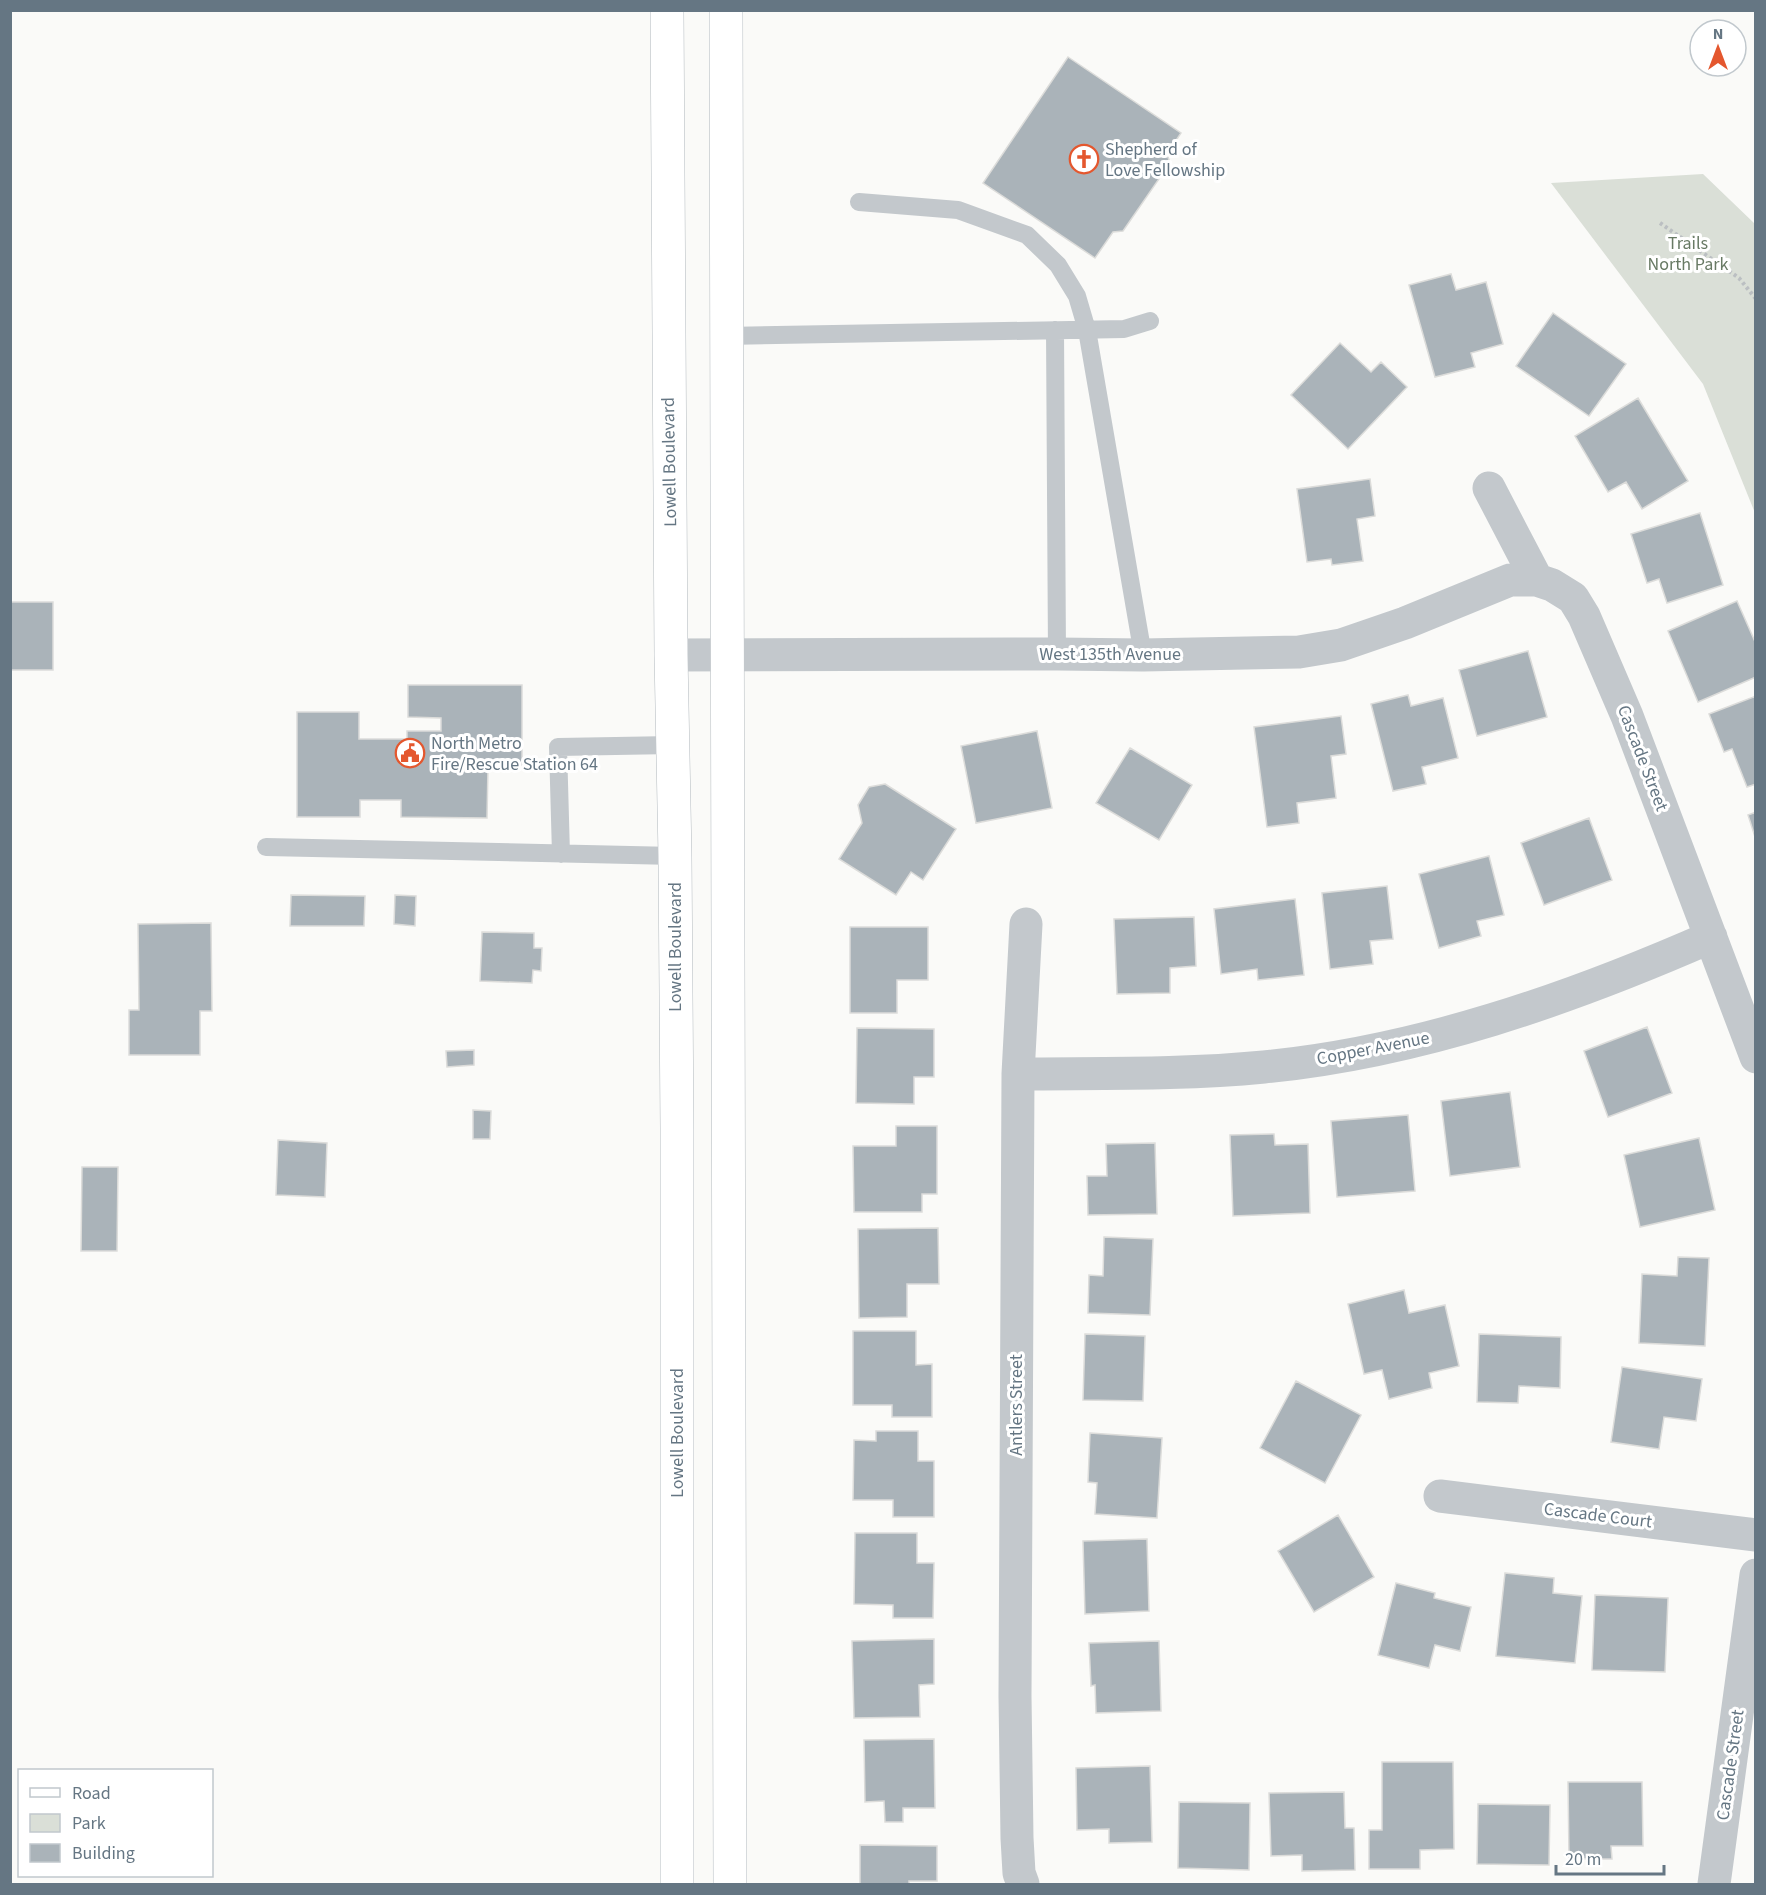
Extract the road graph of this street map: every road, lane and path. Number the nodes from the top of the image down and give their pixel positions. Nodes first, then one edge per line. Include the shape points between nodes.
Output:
1 (667, 10) edge
2 (726, 10) edge
3 (859, 202) dead end
4 (1660, 223) dead end
5 (1755, 299) edge
6 (1150, 321) dead end
7 (1055, 330) junction
8 (1087, 330) junction
9 (726, 336) junction
10 (1490, 488) dead end
11 (1537, 580) junction
12 (727, 654) junction
13 (1057, 654) junction
14 (671, 655) junction
15 (1143, 655) junction
16 (673, 745) junction
17 (266, 847) dead end
18 (561, 854) junction
19 (675, 856) junction
20 (1026, 924) dead end
21 (1711, 937) junction
22 (1755, 1057) edge
23 (1018, 1074) junction
24 (1440, 1496) dead end
25 (1755, 1535) edge
26 (1755, 1575) edge
27 (677, 1884) edge
28 (730, 1884) edge
29 (1023, 1884) edge
30 (1714, 1884) edge

1 - 14 main road, Lowell Boulevard
2 - 9 main road
3 - 8 lane via 958,210 1027,235 1058,265 1077,296
4 - 5 path via 1740,278
6 - 8 lane via 1124,329
7 - 8 lane
7 - 9 lane
7 - 13 lane
8 - 15 lane
9 - 12 main road
10 - 11 street
11 - 15 street, West 135th Avenue via 1510,580 1341,645 1299,652
11 - 21 street, Cascade Street via 1573,598 1584,616 1627,716
12 - 13 street, West 135th Avenue
12 - 14 street, West 135th Avenue
12 - 28 main road
13 - 15 street, West 135th Avenue
14 - 16 main road, Lowell Boulevard
16 - 18 lane via 558,747
16 - 19 main road, Lowell Boulevard
17 - 18 lane
18 - 19 lane
19 - 27 main road, Lowell Boulevard
20 - 23 street, Antlers Street
21 - 22 street, Cascade Street
21 - 23 street, Copper Avenue via 1560,999 1442,1035 1325,1059 1208,1072
23 - 29 street, Antlers Street via 1015,1696 1017,1838
24 - 25 street, Cascade Court
26 - 30 street, Cascade Street

